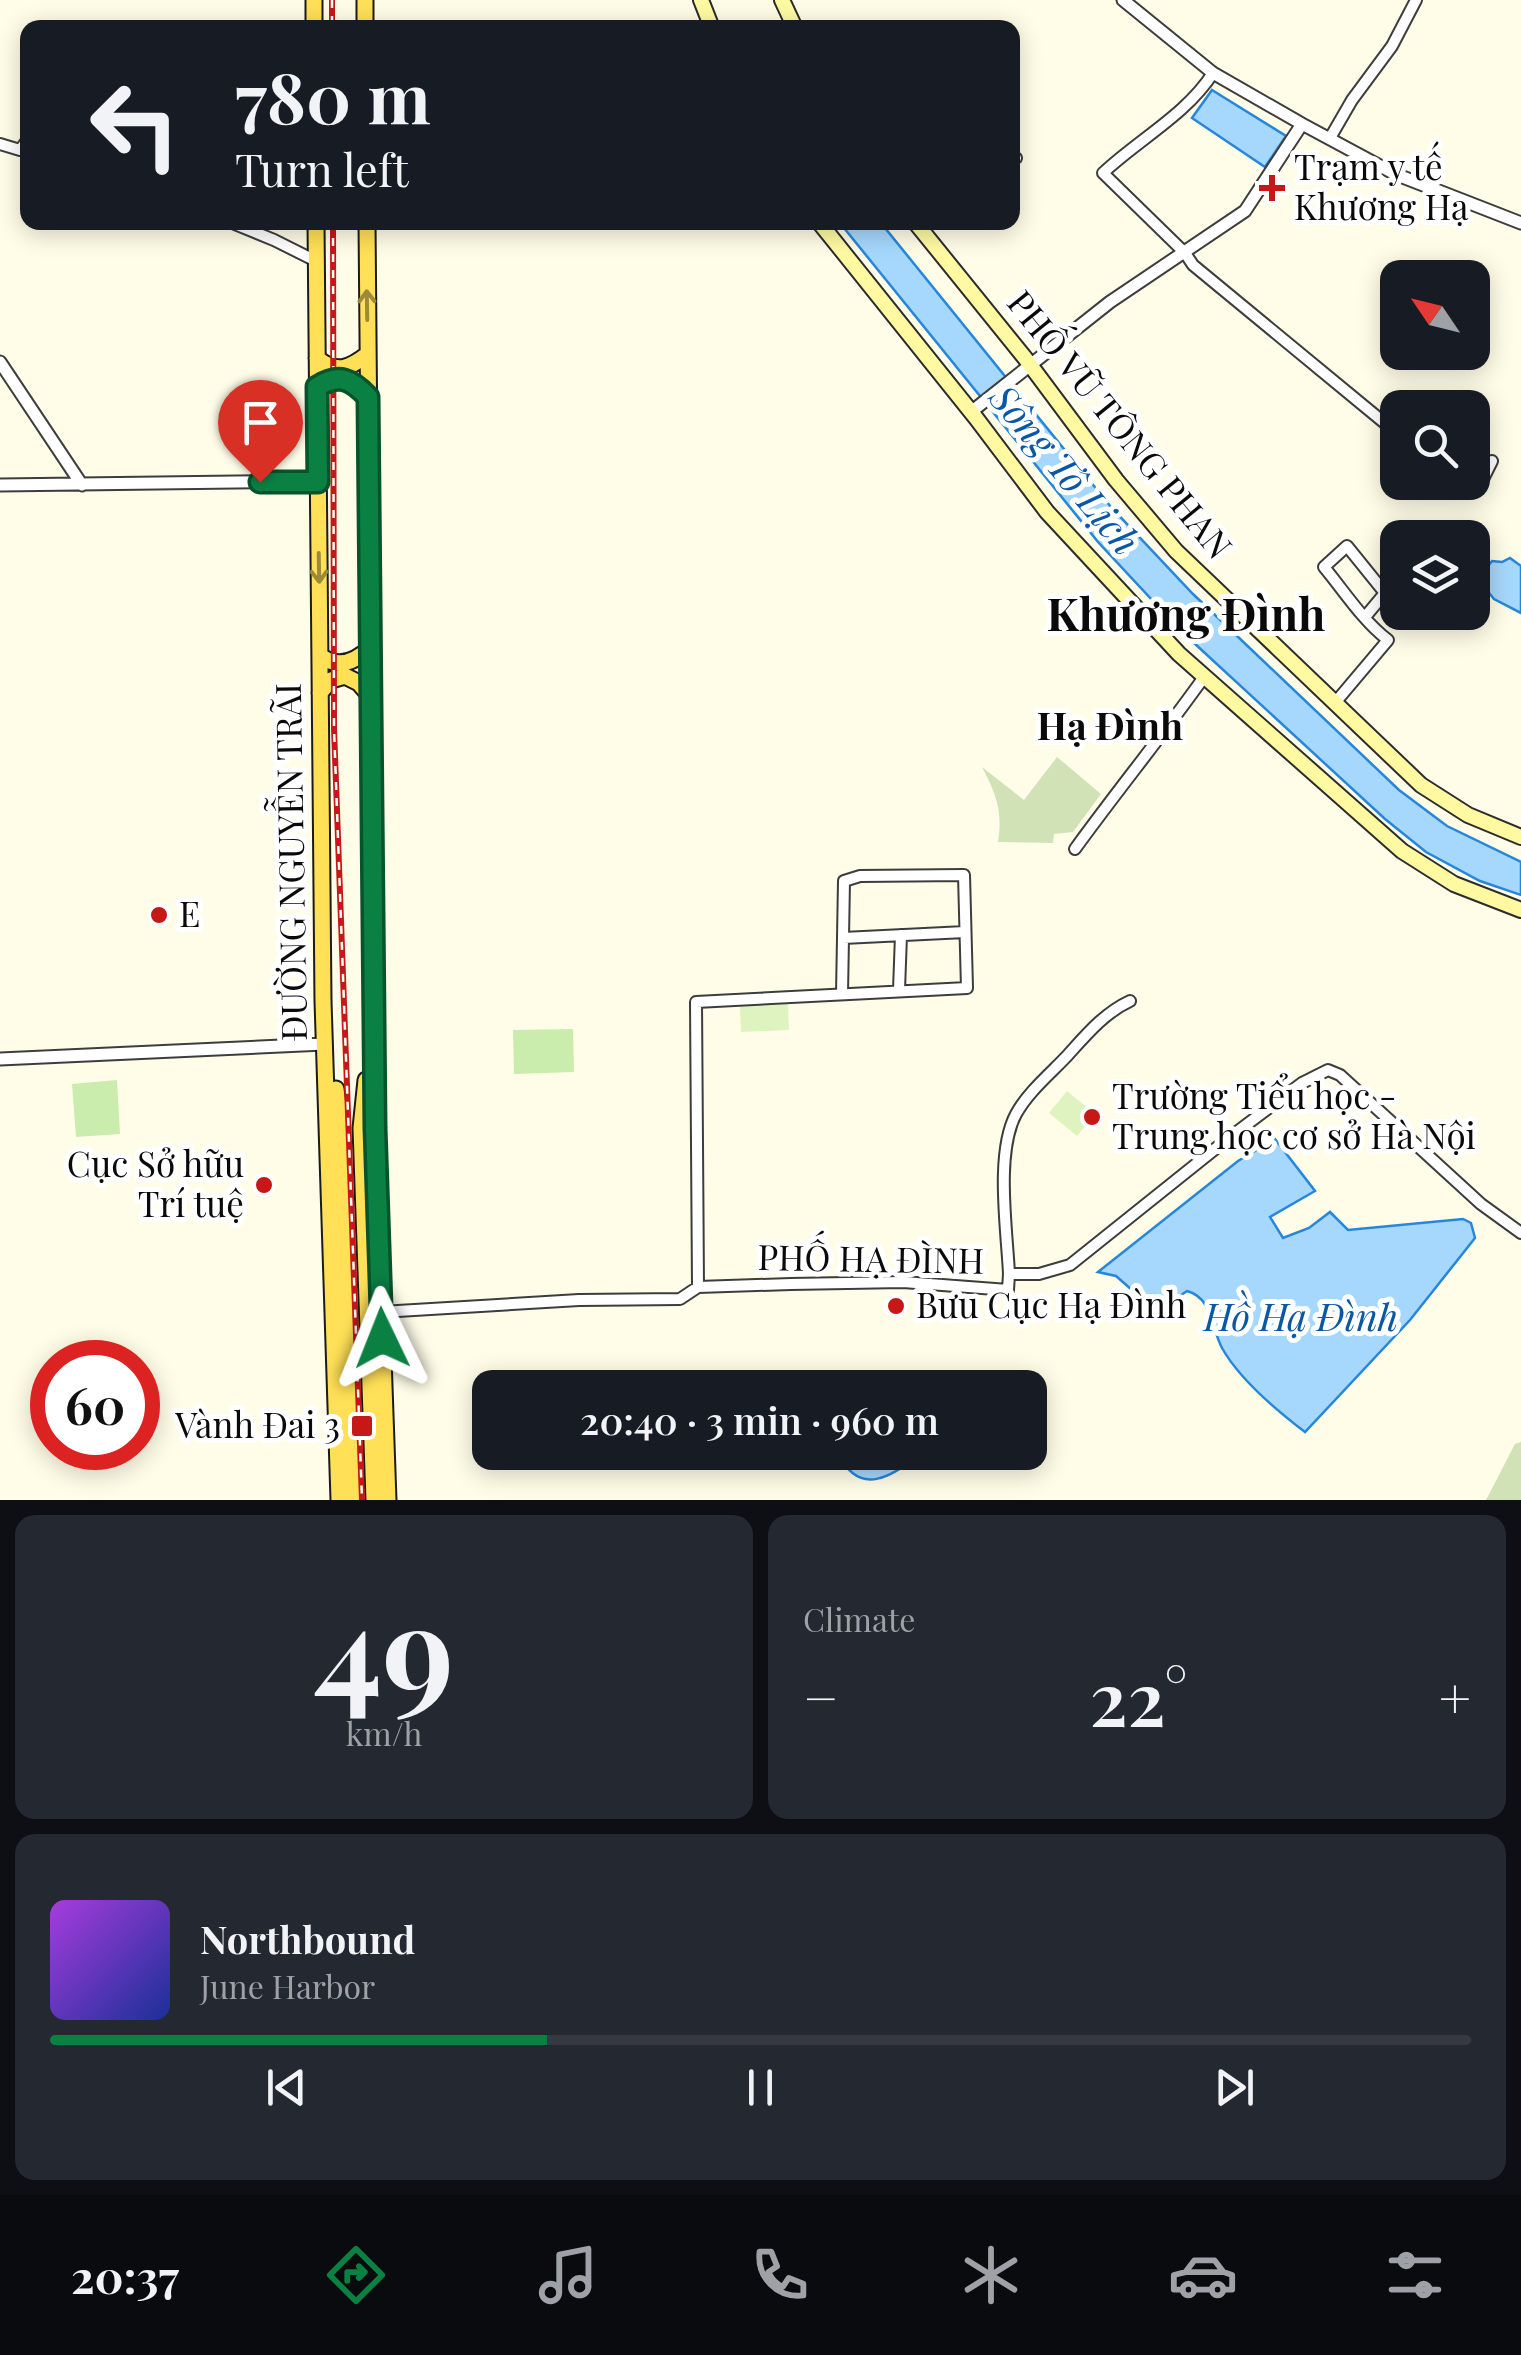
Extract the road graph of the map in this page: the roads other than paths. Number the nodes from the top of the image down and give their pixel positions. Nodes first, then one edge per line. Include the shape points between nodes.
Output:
1 (1123, 0) edge
2 (1416, 0) edge
3 (1213, 72) junction
4 (1302, 124) junction
5 (1330, 138) junction
6 (1521, 223) edge
7 (250, 230) edge
8 (316, 230) edge
9 (366, 230) edge
10 (826, 230) edge
11 (926, 230) edge
12 (1185, 253) junction
13 (316, 261) junction
14 (368, 354) junction
15 (317, 358) junction
16 (0, 362) edge
17 (1027, 370) junction
18 (317, 387) junction
19 (368, 397) junction
20 (974, 409) junction
21 (1380, 419) edge
22 (1492, 461) dead end
23 (1490, 465) edge
24 (318, 482) junction
25 (0, 485) edge
26 (82, 485) junction
27 (1365, 616) junction
28 (370, 648) junction
29 (320, 654) junction
30 (1204, 677) junction
31 (320, 692) junction
32 (371, 696) junction
33 (1334, 704) junction
34 (1521, 838) edge
35 (1074, 848) dead end
36 (1521, 910) edge
37 (965, 932) junction
38 (901, 935) junction
39 (843, 938) junction
40 (900, 990) junction
41 (842, 994) junction
42 (1130, 1000) dead end
43 (322, 1001) junction
44 (373, 1001) junction
45 (324, 1044) junction
46 (0, 1059) edge
47 (1521, 1233) edge
48 (1008, 1274) junction
49 (698, 1287) junction
50 (381, 1312) junction
51 (340, 1500) edge
52 (353, 1500) edge
53 (374, 1500) edge
54 (388, 1500) edge

1 - 3 street
2 - 5 street
3 - 4 street
3 - 12 street via 1188,106 1103,174
4 - 5 street
4 - 12 street via 1245,212
5 - 6 street via 1395,174
7 - 13 street
8 - 13 main road, ĐƯỜNG NGUYỄN TRÃI
14 -> 9 main road
10 - 20 main road
11 - 17 main road, PHỐ VŨ TÔNG PHAN
12 - 17 street via 1110,302
12 - 21 street
13 - 15 main road, ĐƯỜNG NGUYỄN TRÃI
14 - 15 main road via 348,368 332,369
14 - 19 main road
15 - 18 main road, ĐƯỜNG NGUYỄN TRÃI
16 - 26 street
17 - 20 street
17 - 33 main road, PHỐ VŨ TÔNG PHAN via 1176,551
18 - 19 main road via 347,379
18 - 24 main road, ĐƯỜNG NGUYỄN TRÃI
19 - 28 main road
20 - 30 main road via 1047,512
22 - 23 street
24 - 26 street
24 -> 29 main road, ĐƯỜNG NGUYỄN TRÃI
25 - 26 street
27 - 27 street via 1324,567 1347,546 1385,593
27 - 33 street via 1388,640
28 - 29 main road via 348,663
28 - 32 main road
29 - 31 main road, ĐƯỜNG NGUYỄN TRÃI
30 - 35 street
30 - 36 main road via 1402,850 1454,884
31 - 32 main road via 345,676
31 - 43 main road, ĐƯỜNG NGUYỄN TRÃI
32 - 44 main road
33 - 34 main road, PHỐ VŨ TÔNG PHAN via 1421,785
37 - 38 street
37 - 39 street via 964,874 877,876 844,881
37 - 40 street via 967,988
38 - 39 street
38 - 40 street
39 - 41 street
40 - 41 street
41 - 49 street via 696,1002
42 - 48 street via 1086,1035 1015,1116 1005,1184
43 - 45 main road, ĐƯỜNG NGUYỄN TRÃI
43 - 52 main road via 342,1130
44 - 50 main road
44 - 53 main road via 361,1128
45 - 46 street
45 - 51 main road, ĐƯỜNG NGUYỄN TRÃI
47 - 48 street, PHỐ HẠ ĐÌNH via 1328,1070 1230,1137 1070,1265
48 - 49 street, PHỐ HẠ ĐÌNH via 1008,1290 902,1282
49 - 50 street, PHỐ HẠ ĐÌNH via 680,1299
50 - 54 main road

